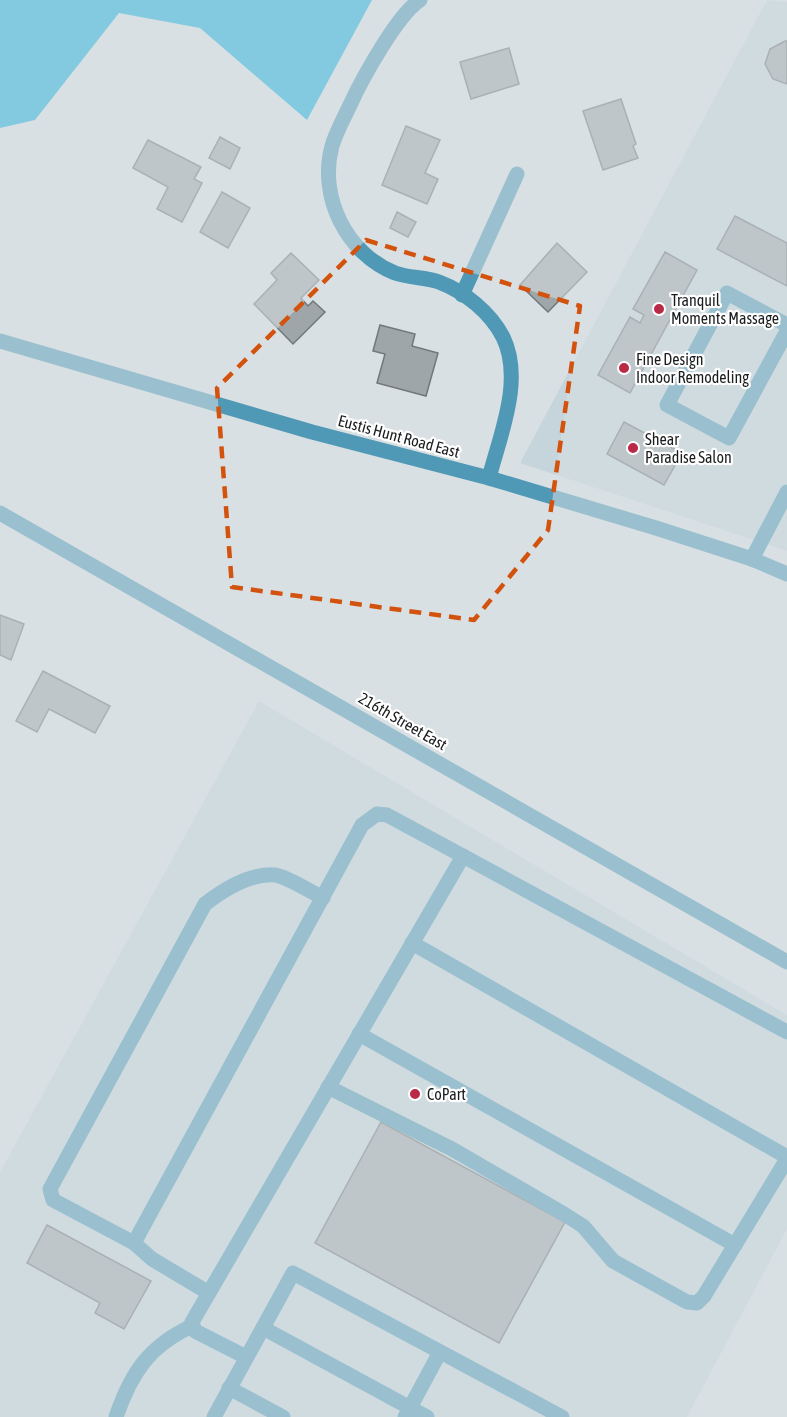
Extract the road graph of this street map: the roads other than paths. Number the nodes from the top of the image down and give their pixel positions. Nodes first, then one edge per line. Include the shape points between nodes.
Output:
1 (420, 0) edge
2 (517, 174) dead end
3 (462, 295) junction
4 (787, 326) edge
5 (787, 331) edge
6 (0, 341) edge
7 (489, 478) junction
8 (787, 492) edge
9 (0, 513) edge
10 (752, 559) junction
11 (787, 574) edge
12 (463, 856) junction
13 (323, 898) junction
14 (412, 943) junction
15 (787, 962) edge
16 (787, 1032) edge
17 (359, 1034) junction
18 (328, 1087) junction
19 (787, 1158) edge
20 (134, 1243) junction
21 (735, 1245) junction
22 (209, 1293) junction
23 (192, 1326) junction
24 (262, 1328) junction
25 (440, 1352) junction
26 (246, 1358) junction
27 (229, 1389) junction
28 (408, 1412) edge
29 (116, 1417) edge
30 (214, 1417) edge
31 (283, 1417) edge
32 (427, 1417) edge
33 (562, 1417) edge

1 - 3 street via 390,36 357,89 332,146 330,188 334,210 358,250 394,272 439,282
2 - 3 street
3 - 7 street via 486,313 504,338 513,375
4 - 5 street via 727,293 667,405 729,438
6 - 7 street, Eustis Hunt Road East via 312,432
7 - 10 street, Eustis Hunt Road East
8 - 10 street
9 - 15 street, 216th Street East
10 - 11 street, Eustis Hunt Road East
12 - 13 street via 387,815 377,814 362,825
12 - 14 street
12 - 16 street
13 - 20 street
13 - 20 street via 275,875 241,881 205,904 50,1189 53,1200
14 - 17 street
14 - 19 street
17 - 18 street
17 - 21 street
18 - 21 street via 452,1149 564,1214 583,1226 613,1262 687,1302 697,1303 704,1296
18 - 22 street
19 - 21 street
20 - 22 street via 152,1259
22 - 23 street
23 - 26 street
23 - 29 street via 158,1345 145,1359 123,1395
24 - 25 street via 293,1273
24 - 26 street
24 - 28 street
25 - 28 street
25 - 33 street
26 - 27 street
27 - 30 street
27 - 31 street
28 - 32 street

